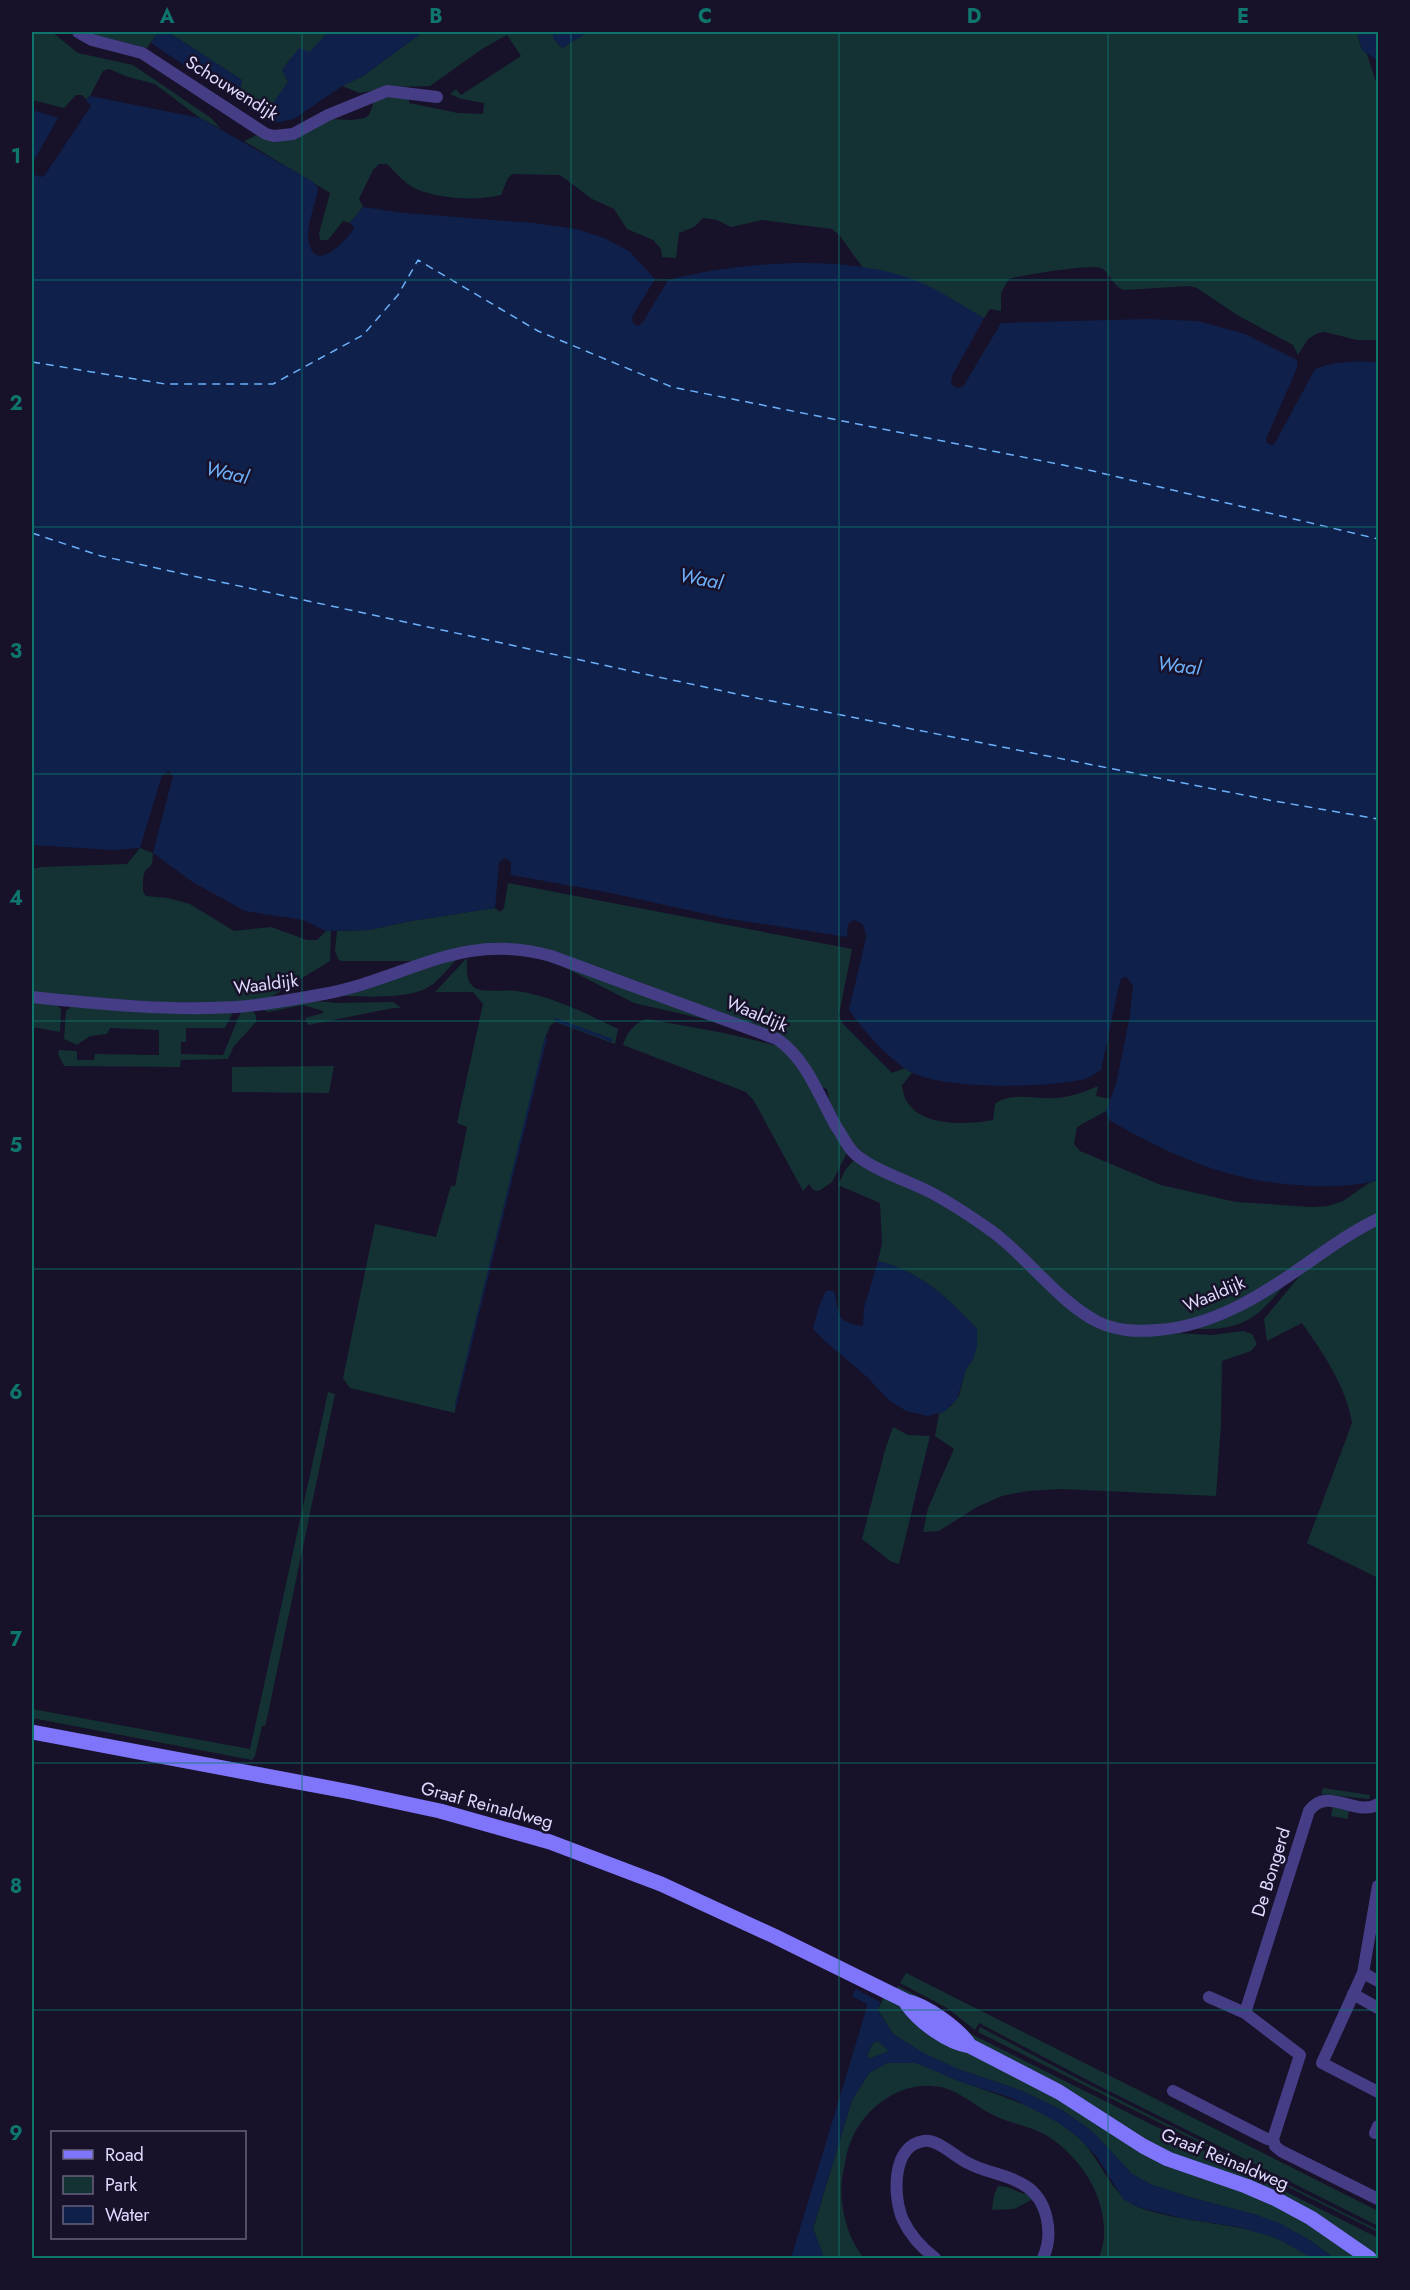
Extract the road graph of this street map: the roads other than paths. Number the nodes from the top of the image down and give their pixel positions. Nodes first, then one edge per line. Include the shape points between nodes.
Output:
1 (78, 32) edge
2 (436, 97) dead end
3 (32, 997) edge
4 (1378, 1220) edge
5 (32, 1732) edge
6 (1378, 1806) edge
7 (1378, 1886) edge
8 (1363, 1973) junction
9 (1378, 1981) edge
10 (1353, 1994) junction
11 (1209, 1997) dead end
12 (1378, 2008) edge
13 (1245, 2013) junction
14 (1300, 2055) junction
15 (1322, 2063) junction
16 (1173, 2091) dead end
17 (1378, 2092) edge
18 (1273, 2139) junction
19 (1378, 2199) edge
20 (935, 2259) edge
21 (1043, 2259) edge
22 (1369, 2259) edge

1 - 2 street, Schouwendijk via 92,40 142,53 274,136 293,134 345,107 387,92
3 - 4 street, Waaldijk via 159,1007 239,1006 319,995 452,953 482,948 531,950 551,956 777,1039 803,1065 854,1153 968,1215 1078,1310 1116,1329 1173,1329 1217,1316
5 - 22 main road, Graaf Reinaldweg via 440,1811 550,1842 661,1884 926,2008 970,2046 1059,2092 1160,2155 1282,2202
6 - 13 street, De Bongerd via 1328,1800 1309,1811
7 - 8 street
8 - 9 street
8 - 10 street
10 - 12 street
10 - 15 street
11 - 13 street
13 - 14 street
14 - 15 street
14 - 18 street
15 - 17 street
16 - 18 street
18 - 19 street via 1281,2151
20 - 21 street via 906,2227 897,2192 904,2156 914,2144 927,2140 976,2168 1030,2188 1044,2208 1048,2222

